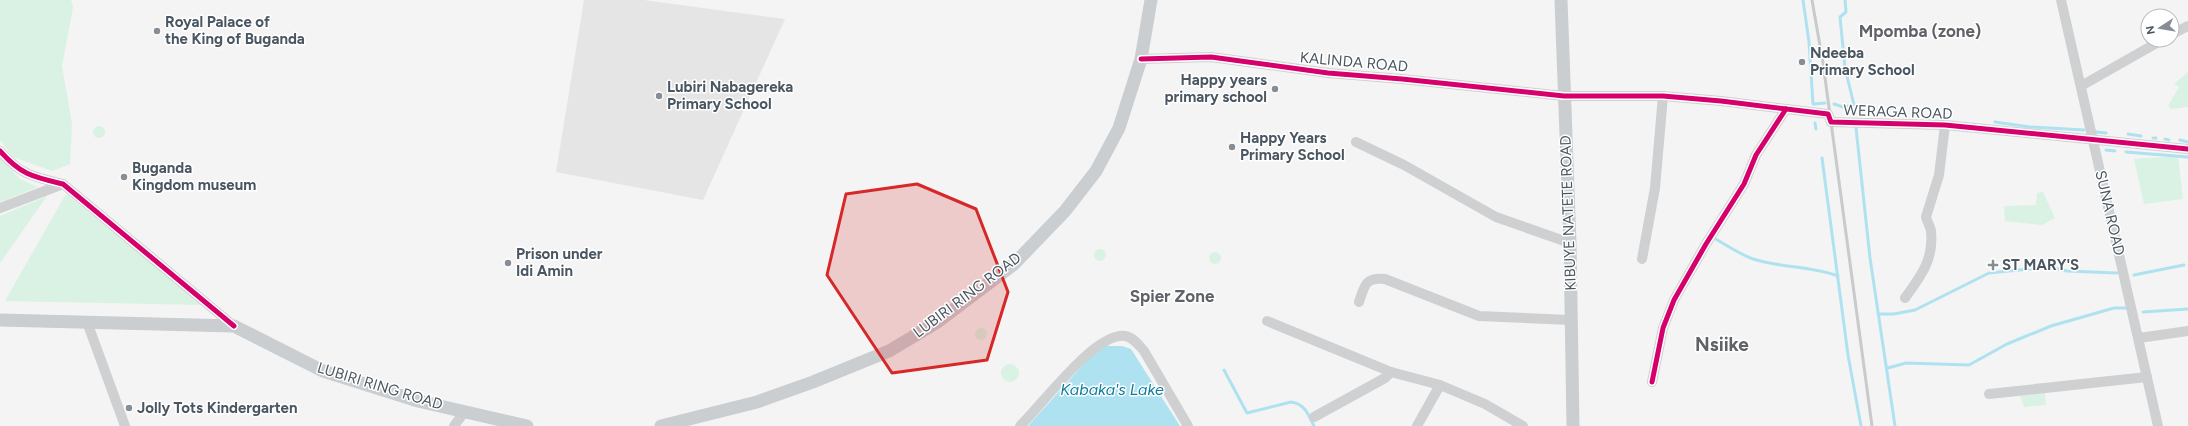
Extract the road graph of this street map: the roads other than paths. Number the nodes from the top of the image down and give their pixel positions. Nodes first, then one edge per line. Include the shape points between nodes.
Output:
1 (1151, 0) edge
2 (1561, 0) edge
3 (2061, 0) edge
4 (2148, 48) edge
5 (1141, 59) junction
6 (2081, 86) junction
7 (1564, 96) junction
8 (1663, 96) junction
9 (1786, 109) junction
10 (1945, 125) junction
11 (2093, 140) junction
12 (1356, 142) dead end
13 (2188, 149) edge
14 (0, 151) edge
15 (63, 184) junction
16 (0, 208) edge
17 (1570, 243) junction
18 (1642, 259) dead end
19 (1905, 298) dead end
20 (1359, 302) dead end
21 (0, 320) edge
22 (1570, 320) junction
23 (1267, 321) dead end
24 (87, 322) junction
25 (234, 326) junction
26 (2188, 331) edge
27 (2138, 338) junction
28 (1391, 372) junction
29 (2147, 377) junction
30 (1652, 382) dead end
31 (1440, 385) junction
32 (1989, 394) dead end
33 (465, 411) junction
34 (1314, 417) dead end
35 (490, 422) edge
36 (125, 426) edge
37 (454, 426) edge
38 (527, 426) edge
39 (661, 426) edge
40 (1020, 426) edge
41 (1188, 426) edge
42 (1417, 426) edge
43 (1523, 426) edge
44 (1573, 426) edge
45 (2158, 426) edge

1 - 5 main road, LUBIRI RING ROAD
2 - 7 main road, KIBUYE NATETE ROAD
3 - 6 street, SUNA ROAD
4 - 6 street
5 - 7 street, KALINDA ROAD via 1210,57 1328,74
5 - 39 main road, LUBIRI RING ROAD via 1119,128 1096,171 1065,211 1014,264 936,323 889,351 757,402
6 - 11 street, SUNA ROAD
7 - 8 street, WERAGA ROAD
7 - 17 main road, KIBUYE NATETE ROAD
8 - 9 street, WERAGA ROAD
8 - 18 street via 1655,188
9 - 10 street, WERAGA ROAD via 1828,114 1832,122
9 - 30 street via 1756,155 1744,184 1674,300 1663,328
10 - 11 street, WERAGA ROAD
10 - 19 street via 1939,175 1926,217 1931,231 1929,259
11 - 13 street, WERAGA ROAD
11 - 27 street, SUNA ROAD
12 - 17 street via 1404,165 1496,217
14 - 15 street via 10,163 30,177
15 - 16 street
15 - 25 street
17 - 22 main road, KIBUYE NATETE ROAD
20 - 22 street via 1367,282 1371,278 1380,278 1479,316
21 - 24 main road, LUBIRI RING ROAD
22 - 44 main road, KIBUYE NATETE ROAD
23 - 28 street
24 - 25 main road, LUBIRI RING ROAD
24 - 36 street
25 - 33 main road, LUBIRI RING ROAD via 323,371 418,401
26 - 27 street
27 - 29 street, SUNA ROAD
28 - 31 street
28 - 34 street via 1385,378
29 - 32 street
29 - 45 street, SUNA ROAD
31 - 42 street
31 - 43 street via 1485,404
33 - 35 main road, LUBIRI RING ROAD
33 - 37 street
35 - 38 main road, LUBIRI RING ROAD
40 - 41 street via 1088,352 1115,336 1126,336 1144,351

